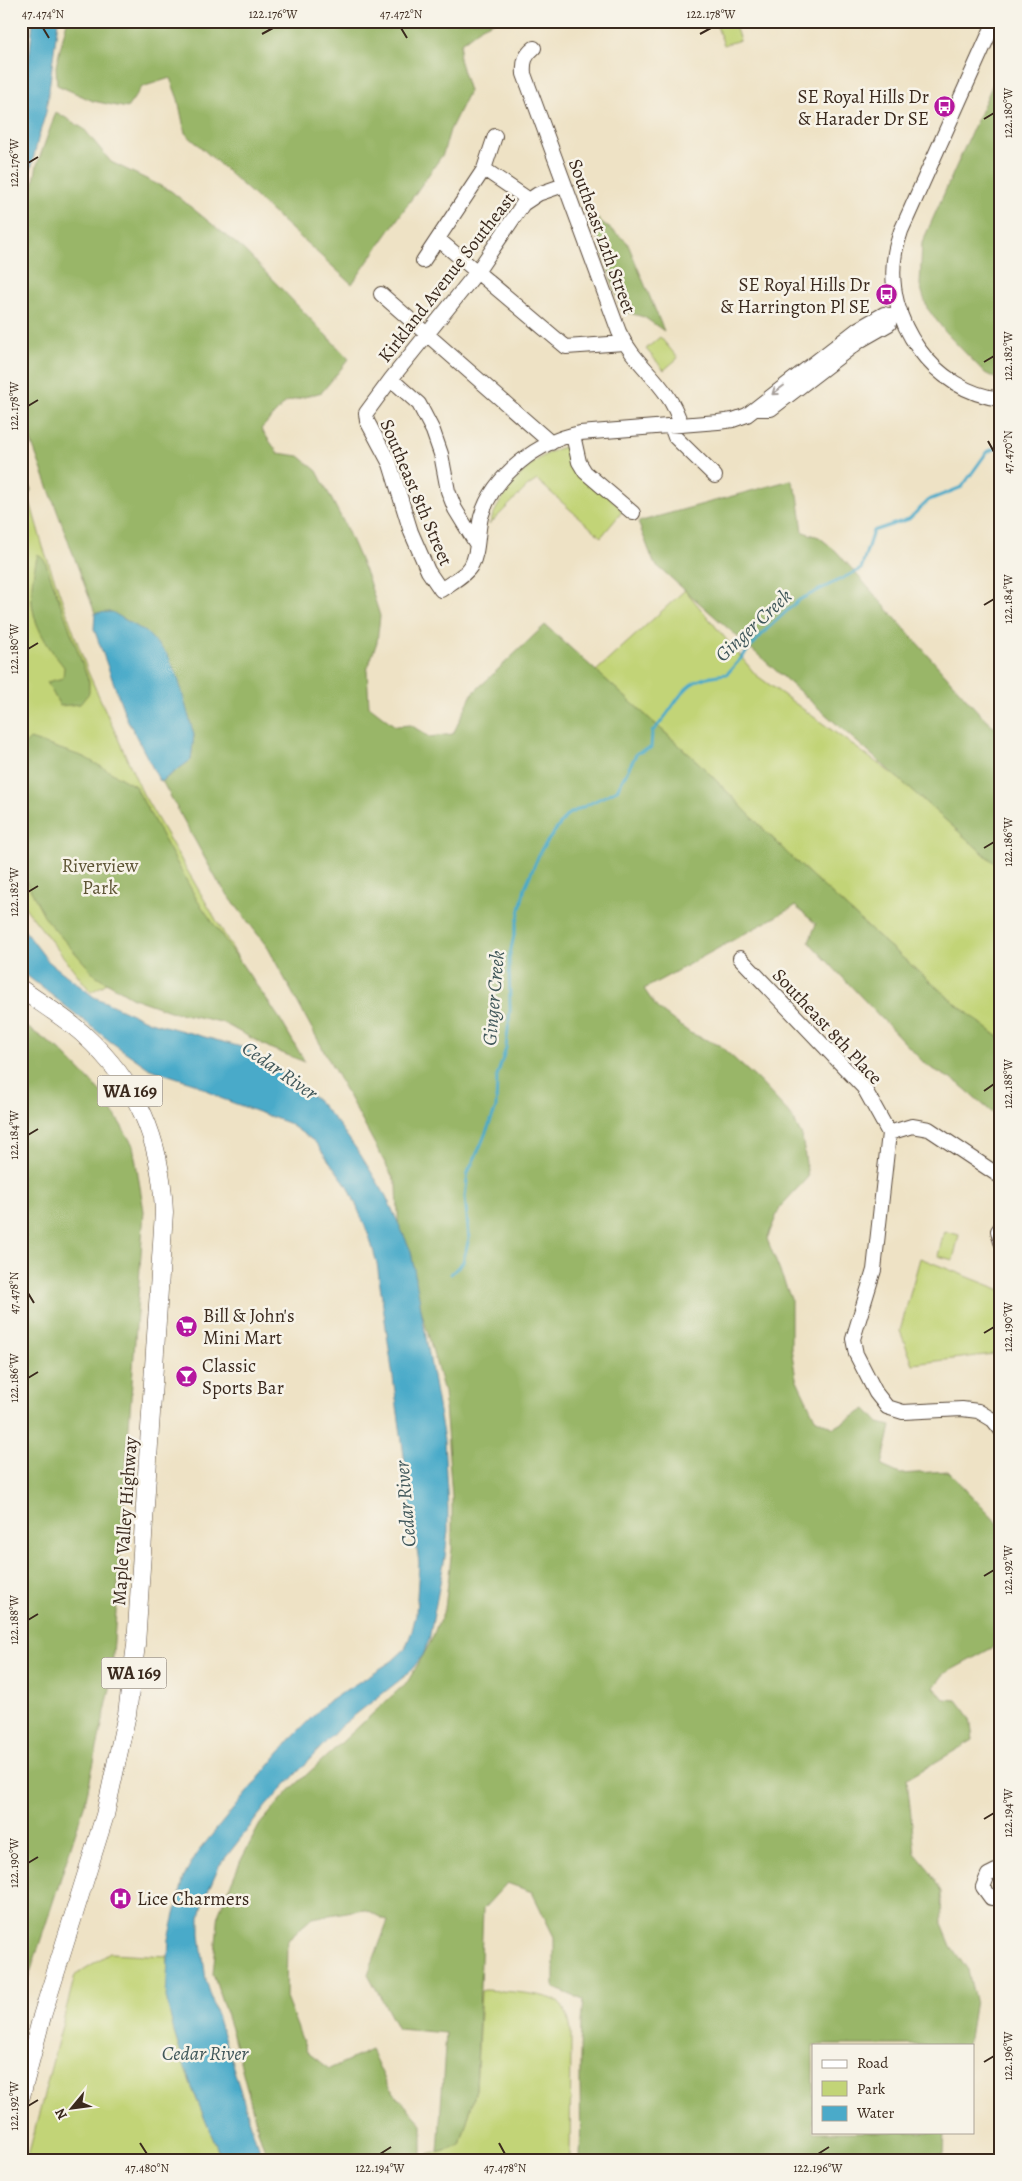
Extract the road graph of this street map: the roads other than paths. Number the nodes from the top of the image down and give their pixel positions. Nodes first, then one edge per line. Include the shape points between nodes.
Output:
1 (994, 21) edge
2 (534, 48) dead end
3 (495, 136) dead end
4 (484, 169) junction
5 (564, 185) junction
6 (528, 199) junction
7 (438, 239) junction
8 (423, 261) dead end
9 (477, 272) junction
10 (381, 294) dead end
11 (895, 314) junction
12 (427, 335) junction
13 (624, 343) junction
14 (391, 379) junction
15 (1001, 399) edge
16 (370, 407) joint
17 (676, 426) junction
18 (572, 435) junction
19 (551, 443) junction
20 (715, 476) dead end
21 (633, 513) dead end
22 (477, 545) junction
23 (740, 958) dead end
24 (21, 989) edge
25 (889, 1133) junction
26 (1001, 1177) edge
27 (1001, 1227) edge
28 (1001, 1242) edge
29 (1001, 1430) edge
30 (1001, 1872) edge
31 (1001, 1898) edge
32 (21, 2096) edge

1 - 11 street via 901,231 895,254
2 - 5 street, Southeast 12th Street via 523,64 524,74
3 - 4 street
4 - 6 street
4 - 7 street
5 - 6 street, Kirkland Avenue Southeast
5 - 13 street, Southeast 12th Street
6 - 9 street, Kirkland Avenue Southeast
7 - 8 street
7 - 9 street
9 - 12 street, Kirkland Avenue Southeast
9 - 13 street via 566,347
10 - 12 street
11 - 15 street via 918,349 948,380 979,395
11 - 17 street via 889,324 861,340 771,409 758,409 734,420
12 - 14 street, Kirkland Avenue Southeast
12 - 19 street
13 - 17 street, Southeast 12th Street via 668,394 676,408
14 - 16 street, Kirkland Avenue Southeast
14 - 22 street via 419,404 426,417 441,454 451,500
16 - 22 street, Southeast 8th Street via 366,413 367,421 390,464 411,532 428,571 441,590 470,568
17 - 18 street
17 - 20 street, Southeast 12th Street via 675,437
18 - 19 street
18 - 21 street via 585,472
19 - 22 street via 526,459 497,486 482,516
23 - 25 street, Southeast 8th Place via 864,1088
24 - 32 main road, Maple Valley Highway / WA 169 via 82,1034 121,1076 149,1126 161,1171 164,1212 137,1635 127,1714 105,1815 42,2016
25 - 26 street via 912,1126 929,1129
25 - 29 street via 874,1270 853,1339 856,1354 876,1393 888,1407 903,1412 978,1411 993,1420
27 - 28 street via 998,1231
30 - 31 street via 988,1875 983,1887 991,1898

